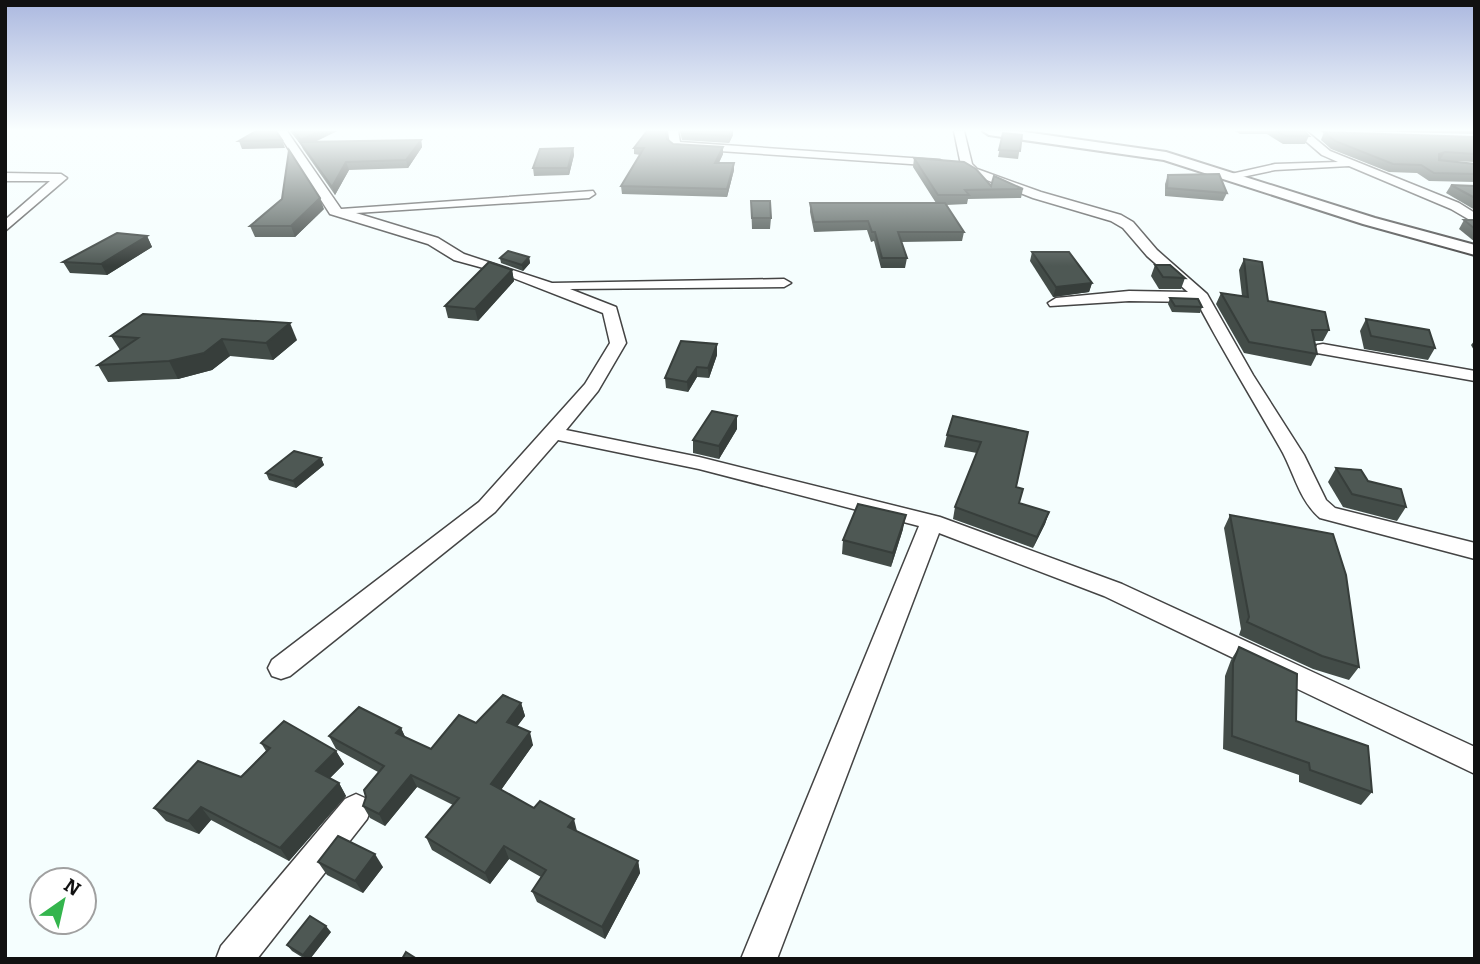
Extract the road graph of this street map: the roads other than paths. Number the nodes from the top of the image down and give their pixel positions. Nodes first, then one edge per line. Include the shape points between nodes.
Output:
1 (312, 176) edge
2 (983, 176) edge
3 (1228, 176) edge
4 (1380, 176) edge
5 (5, 177) edge
6 (1405, 186) junction
7 (1440, 187) dead end
8 (589, 194) dead end
9 (335, 211) junction
10 (1475, 219) edge
11 (5, 227) edge
12 (1475, 250) edge
13 (783, 283) dead end
14 (545, 285) junction
15 (1202, 297) junction
16 (1056, 303) dead end
17 (1323, 349) dead end
18 (1475, 376) edge
19 (553, 433) junction
20 (932, 522) junction
21 (1475, 551) edge
22 (281, 668) dead end
23 (1475, 761) edge
24 (356, 809) dead end
25 (234, 959) edge
26 (759, 959) edge

1 - 9 street
2 - 15 street via 1116,218
3 - 12 street
4 - 6 street
5 - 11 street via 61,178
6 - 7 street
6 - 10 street
8 - 9 street
9 - 14 street via 433,241 459,257
13 - 14 street
14 - 19 street via 610,310 618,343 592,387
15 - 16 street via 1129,296
15 - 21 street via 1294,455 1317,504 1328,513 1361,524
17 - 18 street
19 - 20 street via 699,463
19 - 22 street via 487,507
20 - 23 street via 1113,590
20 - 26 street
24 - 25 street

